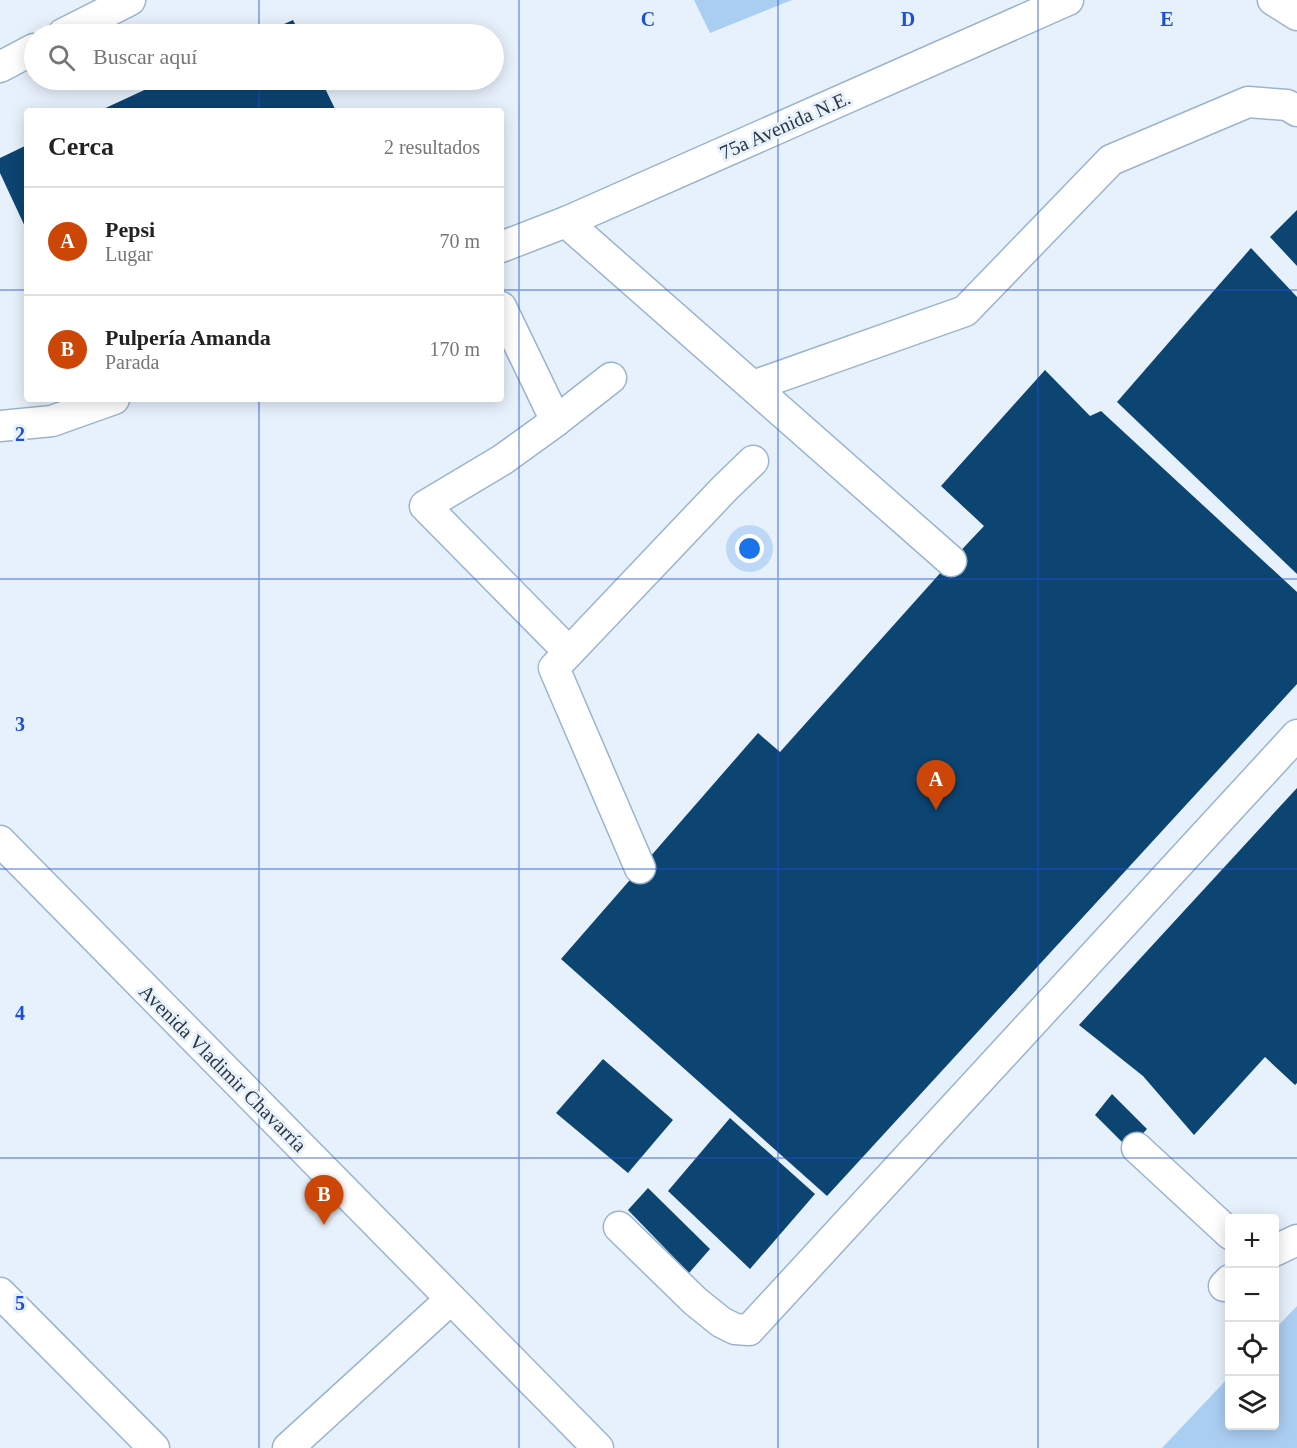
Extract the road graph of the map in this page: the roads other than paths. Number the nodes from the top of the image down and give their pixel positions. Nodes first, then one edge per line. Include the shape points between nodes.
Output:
1 (130, 0) edge
2 (1068, 0) edge
3 (1273, 0) edge
4 (1297, 15) edge
5 (83, 24) edge
6 (24, 52) edge
7 (2, 60) edge
8 (1297, 111) edge
9 (566, 222) junction
10 (504, 247) edge
11 (504, 313) edge
12 (611, 378) dead end
13 (753, 387) junction
14 (106, 402) edge
15 (556, 421) junction
16 (0, 426) edge
17 (753, 461) dead end
18 (951, 561) dead end
19 (569, 652) junction
20 (1297, 735) edge
21 (0, 841) edge
22 (640, 868) dead end
23 (1137, 1148) dead end
24 (619, 1227) dead end
25 (1225, 1229) edge
26 (1297, 1240) edge
27 (1279, 1249) edge
28 (0, 1293) edge
29 (451, 1299) junction
30 (154, 1448) edge
31 (288, 1448) edge
32 (598, 1448) edge

1 - 5 street
2 - 9 street, 75a Avenida N.E.
3 - 4 street
6 - 7 street
8 - 13 street via 1287,105 1248,102 1111,160 965,311
9 - 10 street, 75a Avenida N.E.
9 - 13 street
11 - 15 street
12 - 15 street
13 - 18 street
14 - 16 street via 52,421
15 - 19 street via 502,460 425,506
17 - 19 street
19 - 22 street via 554,668
20 - 24 street via 749,1330 721,1322
21 - 29 street, Avenida Vladimir Chavarría
23 - 25 street
26 - 27 street
28 - 30 street
29 - 31 street
29 - 32 street, Avenida Vladimir Chavarría

